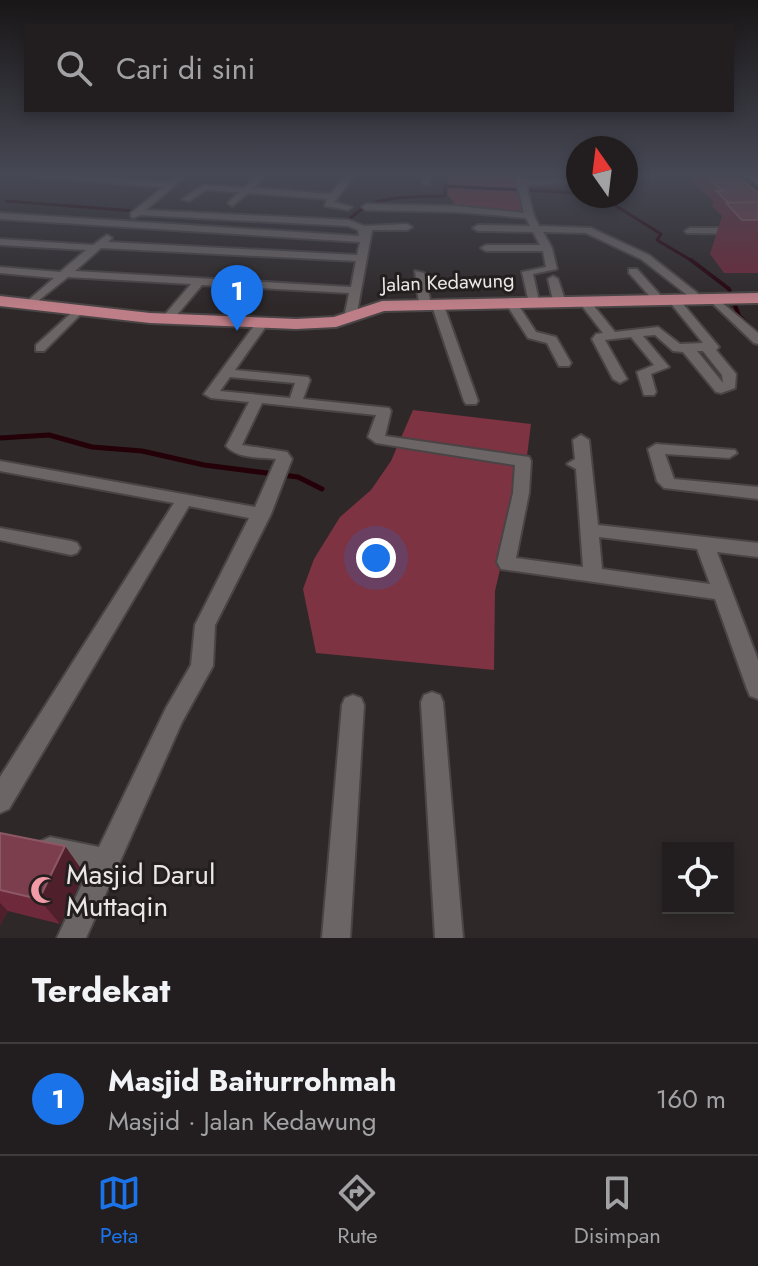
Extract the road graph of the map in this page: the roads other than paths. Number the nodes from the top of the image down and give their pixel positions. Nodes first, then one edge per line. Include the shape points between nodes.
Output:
1 (38, 219) edge
2 (130, 219) edge
3 (268, 219) edge
4 (531, 219) edge
5 (123, 225) junction
6 (407, 227) dead end
7 (478, 228) dead end
8 (539, 231) junction
9 (690, 231) dead end
10 (758, 231) edge
11 (364, 239) junction
12 (0, 242) edge
13 (97, 247) junction
14 (486, 248) dead end
15 (547, 248) junction
16 (360, 258) junction
17 (0, 270) edge
18 (419, 273) dead end
19 (66, 275) junction
20 (631, 276) dead end
21 (553, 279) dead end
22 (198, 283) junction
23 (353, 290) junction
24 (728, 298) edge
25 (559, 300) junction
26 (667, 300) junction
27 (0, 301) edge
28 (533, 301) junction
29 (511, 302) junction
30 (585, 302) junction
31 (431, 303) junction
32 (29, 305) junction
33 (78, 311) junction
34 (350, 318) junction
35 (167, 319) junction
36 (263, 322) junction
37 (634, 333) junction
38 (611, 335) junction
39 (758, 340) edge
40 (40, 348) dead end
41 (707, 348) junction
42 (688, 349) junction
43 (564, 363) dead end
44 (225, 373) junction
45 (620, 379) dead end
46 (649, 392) dead end
47 (257, 400) junction
48 (471, 401) dead end
49 (295, 403) junction
50 (581, 440) dead end
51 (729, 453) dead end
52 (0, 466) edge
53 (758, 493) edge
54 (183, 502) junction
55 (262, 514) junction
56 (590, 530) junction
57 (0, 534) edge
58 (705, 545) junction
59 (71, 548) dead end
60 (758, 550) edge
61 (593, 573) junction
62 (724, 593) junction
63 (753, 662) edge
64 (758, 689) edge
65 (432, 702) dead end
66 (353, 705) dead end
67 (0, 800) edge
68 (31, 846) edge
69 (107, 862) junction
70 (71, 938) edge
71 (336, 938) edge
72 (449, 938) edge

1 - 5 street
2 - 5 street
3 - 11 street via 349,223 362,228
4 - 8 street
5 - 11 street
5 - 13 street
6 - 11 street via 371,225
7 - 8 street
8 - 15 street
8 - 24 street via 588,230
9 - 10 street
11 - 16 street
12 - 13 street
13 - 16 street
13 - 19 street
14 - 15 street
15 - 28 street via 551,270 526,274
16 - 23 street
17 - 19 street
18 - 31 street
19 - 22 street
19 - 32 street
20 - 26 street
21 - 25 street
22 - 23 street
22 - 35 street
23 - 34 street
24 - 26 main road, Jalan Kedawung
24 - 39 street
25 - 28 main road, Jalan Kedawung
25 - 30 main road, Jalan Kedawung
26 - 30 main road, Jalan Kedawung
26 - 41 street via 710,339 713,347
27 - 32 main road, Jalan Kedawung
28 - 29 main road, Jalan Kedawung
29 - 31 main road, Jalan Kedawung
29 - 43 street via 532,335 552,340
30 - 38 street
31 - 34 main road, Jalan Kedawung via 375,307
31 - 48 street
32 - 33 main road, Jalan Kedawung
33 - 35 main road, Jalan Kedawung
33 - 40 street
34 - 36 main road, Jalan Kedawung
35 - 36 main road, Jalan Kedawung
36 - 44 street
37 - 38 street
37 - 42 street via 658,331 676,348
37 - 46 street via 662,367 644,372
38 - 45 street via 598,339
41 - 42 street
41 - 42 street via 729,374 730,385 721,389
44 - 47 street via 211,394
44 - 49 street via 303,380
47 - 49 street
47 - 55 street via 234,446 284,459
49 - 61 street via 385,411 376,437 381,440 523,461 506,562
50 - 56 street
51 - 53 street via 656,449 670,484
52 - 54 street
54 - 55 street
54 - 67 street
55 - 69 street via 205,625 202,666
56 - 58 street
56 - 61 street
57 - 59 street
58 - 60 street
58 - 62 street
61 - 62 street
62 - 63 street
63 - 64 street
65 - 72 street
66 - 71 street
68 - 69 street
69 - 70 street

